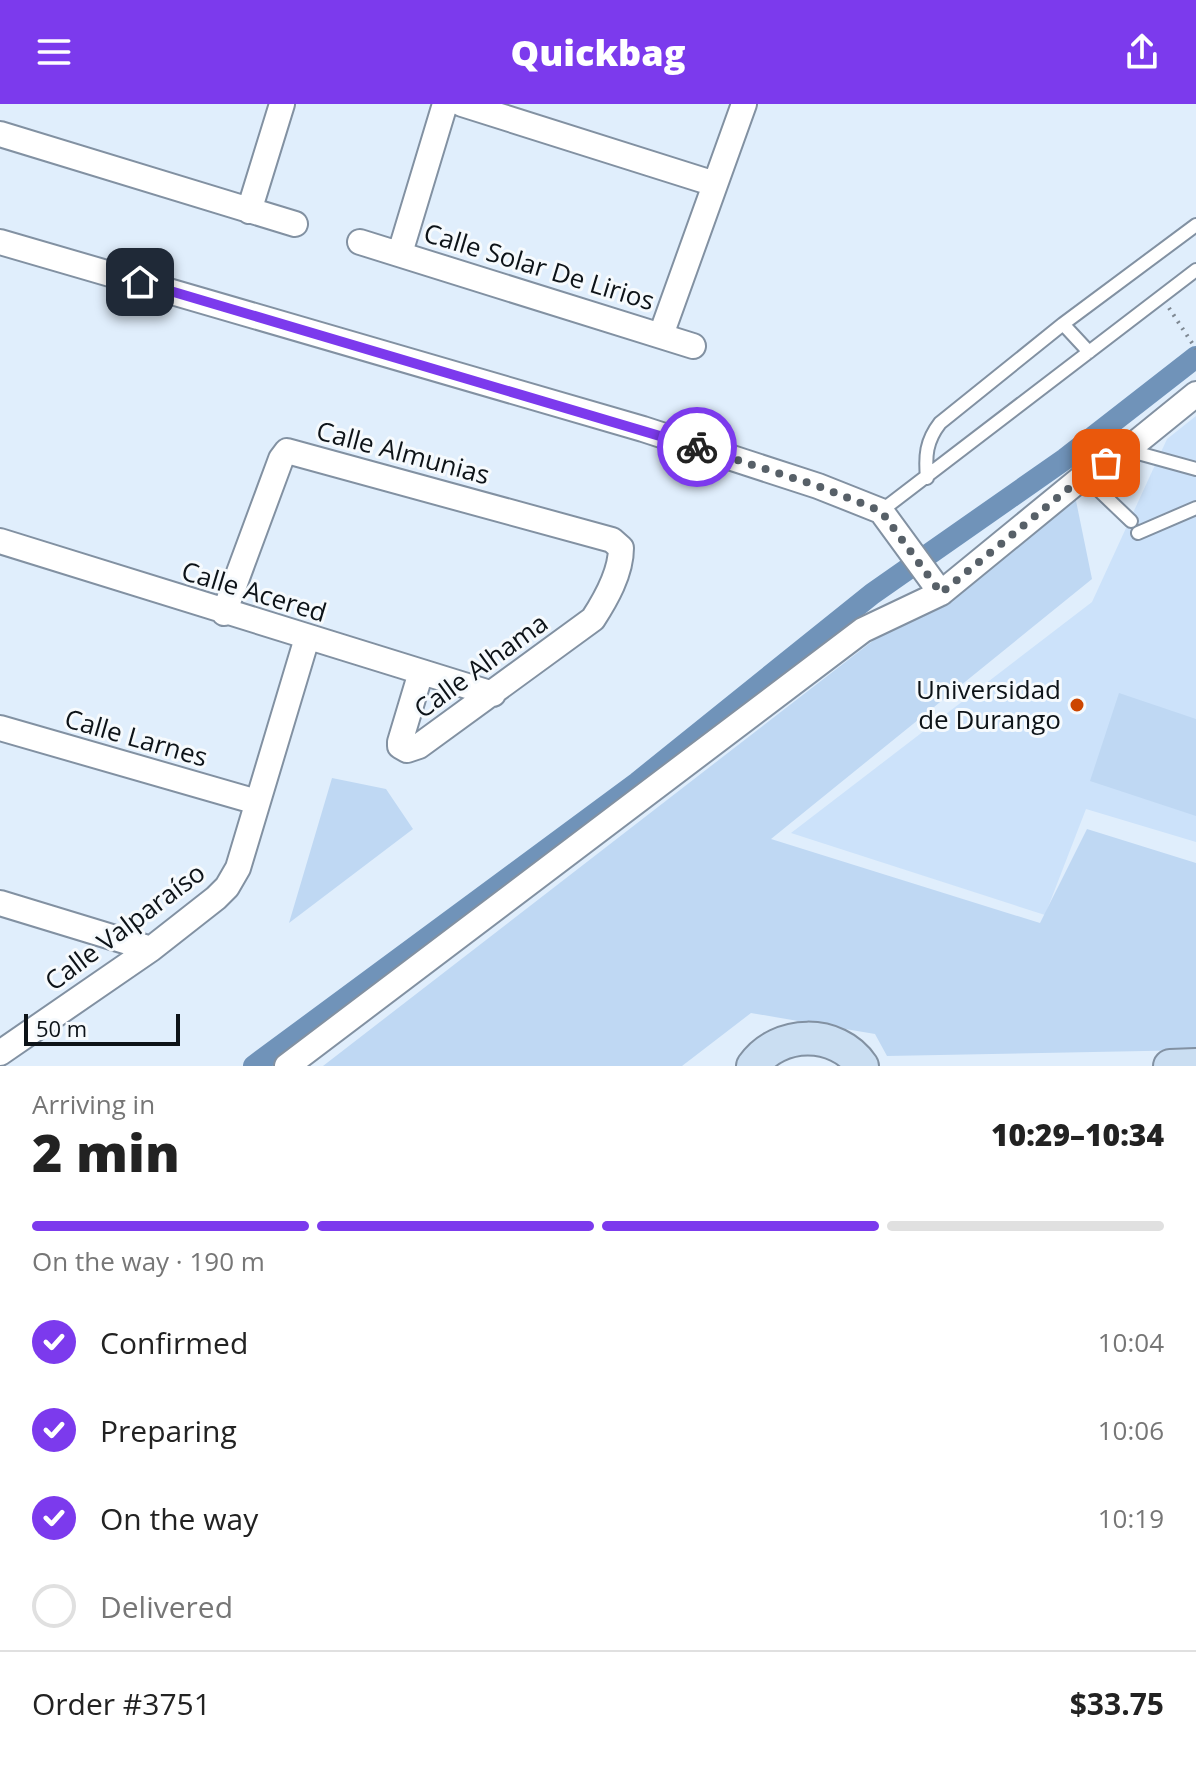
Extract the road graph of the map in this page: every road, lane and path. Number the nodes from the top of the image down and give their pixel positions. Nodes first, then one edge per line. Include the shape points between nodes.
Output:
1 (282, 104) edge
2 (445, 104) edge
3 (462, 104) edge
4 (744, 104) edge
5 (0, 134) edge
6 (715, 184) junction
7 (249, 211) junction
8 (295, 224) dead end
9 (1196, 225) edge
10 (0, 242) edge
11 (360, 242) dead end
12 (400, 253) junction
13 (1196, 270) edge
14 (1160, 295) junction
15 (1063, 324) junction
16 (661, 335) junction
17 (693, 346) dead end
18 (1196, 348) edge
19 (1089, 352) junction
20 (1196, 394) edge
21 (1127, 450) junction
22 (1196, 469) edge
23 (1084, 476) junction
24 (927, 478) junction
25 (1196, 508) edge
26 (886, 518) junction
27 (0, 541) edge
28 (621, 548) joint
29 (941, 593) junction
30 (224, 613) junction
31 (307, 638) junction
32 (421, 672) junction
33 (493, 694) junction
34 (0, 728) edge
35 (257, 802) junction
36 (0, 903) edge
37 (151, 949) junction
38 (0, 1053) edge
39 (1196, 1065) edge
40 (287, 1066) edge
41 (753, 1066) edge
42 (862, 1066) edge
43 (1170, 1066) edge

1 - 7 street
2 - 12 street, Calle Solar De Lirios
3 - 6 street
4 - 6 street, Calle Solar De Lirios
5 - 7 street
6 - 16 street, Calle Solar De Lirios
7 - 8 street
9 - 15 lane
10 - 26 street via 643,429 818,486
11 - 12 street, Calle Solar De Lirios
12 - 16 street, Calle Solar De Lirios
13 - 14 lane
14 - 18 path
14 - 19 lane
15 - 19 lane
15 - 24 lane via 940,423 927,446
16 - 17 street, Calle Solar De Lirios
19 - 24 lane
20 - 21 street
21 - 22 lane
21 - 23 street
23 - 25 lane via 1135,527
23 - 29 street
24 - 26 lane
26 - 29 street
27 - 30 street, Calle Acered
28 - 30 street, Calle Almunias via 612,540 287,451
28 - 33 street, Calle Alhama via 605,600 593,619
29 - 40 street via 863,630
30 - 31 street, Calle Acered
31 - 32 street, Calle Acered
31 - 35 street, Calle Valparaíso
32 - 33 street, Calle Acered
32 - 33 street, Calle Alhama via 400,742 407,750
34 - 35 street, Calle Larnes
35 - 37 street, Calle Valparaíso via 238,868 227,887
36 - 37 street
37 - 38 street, Calle Valparaíso
39 - 43 street
41 - 42 street via 784,1042 817,1038 847,1050

